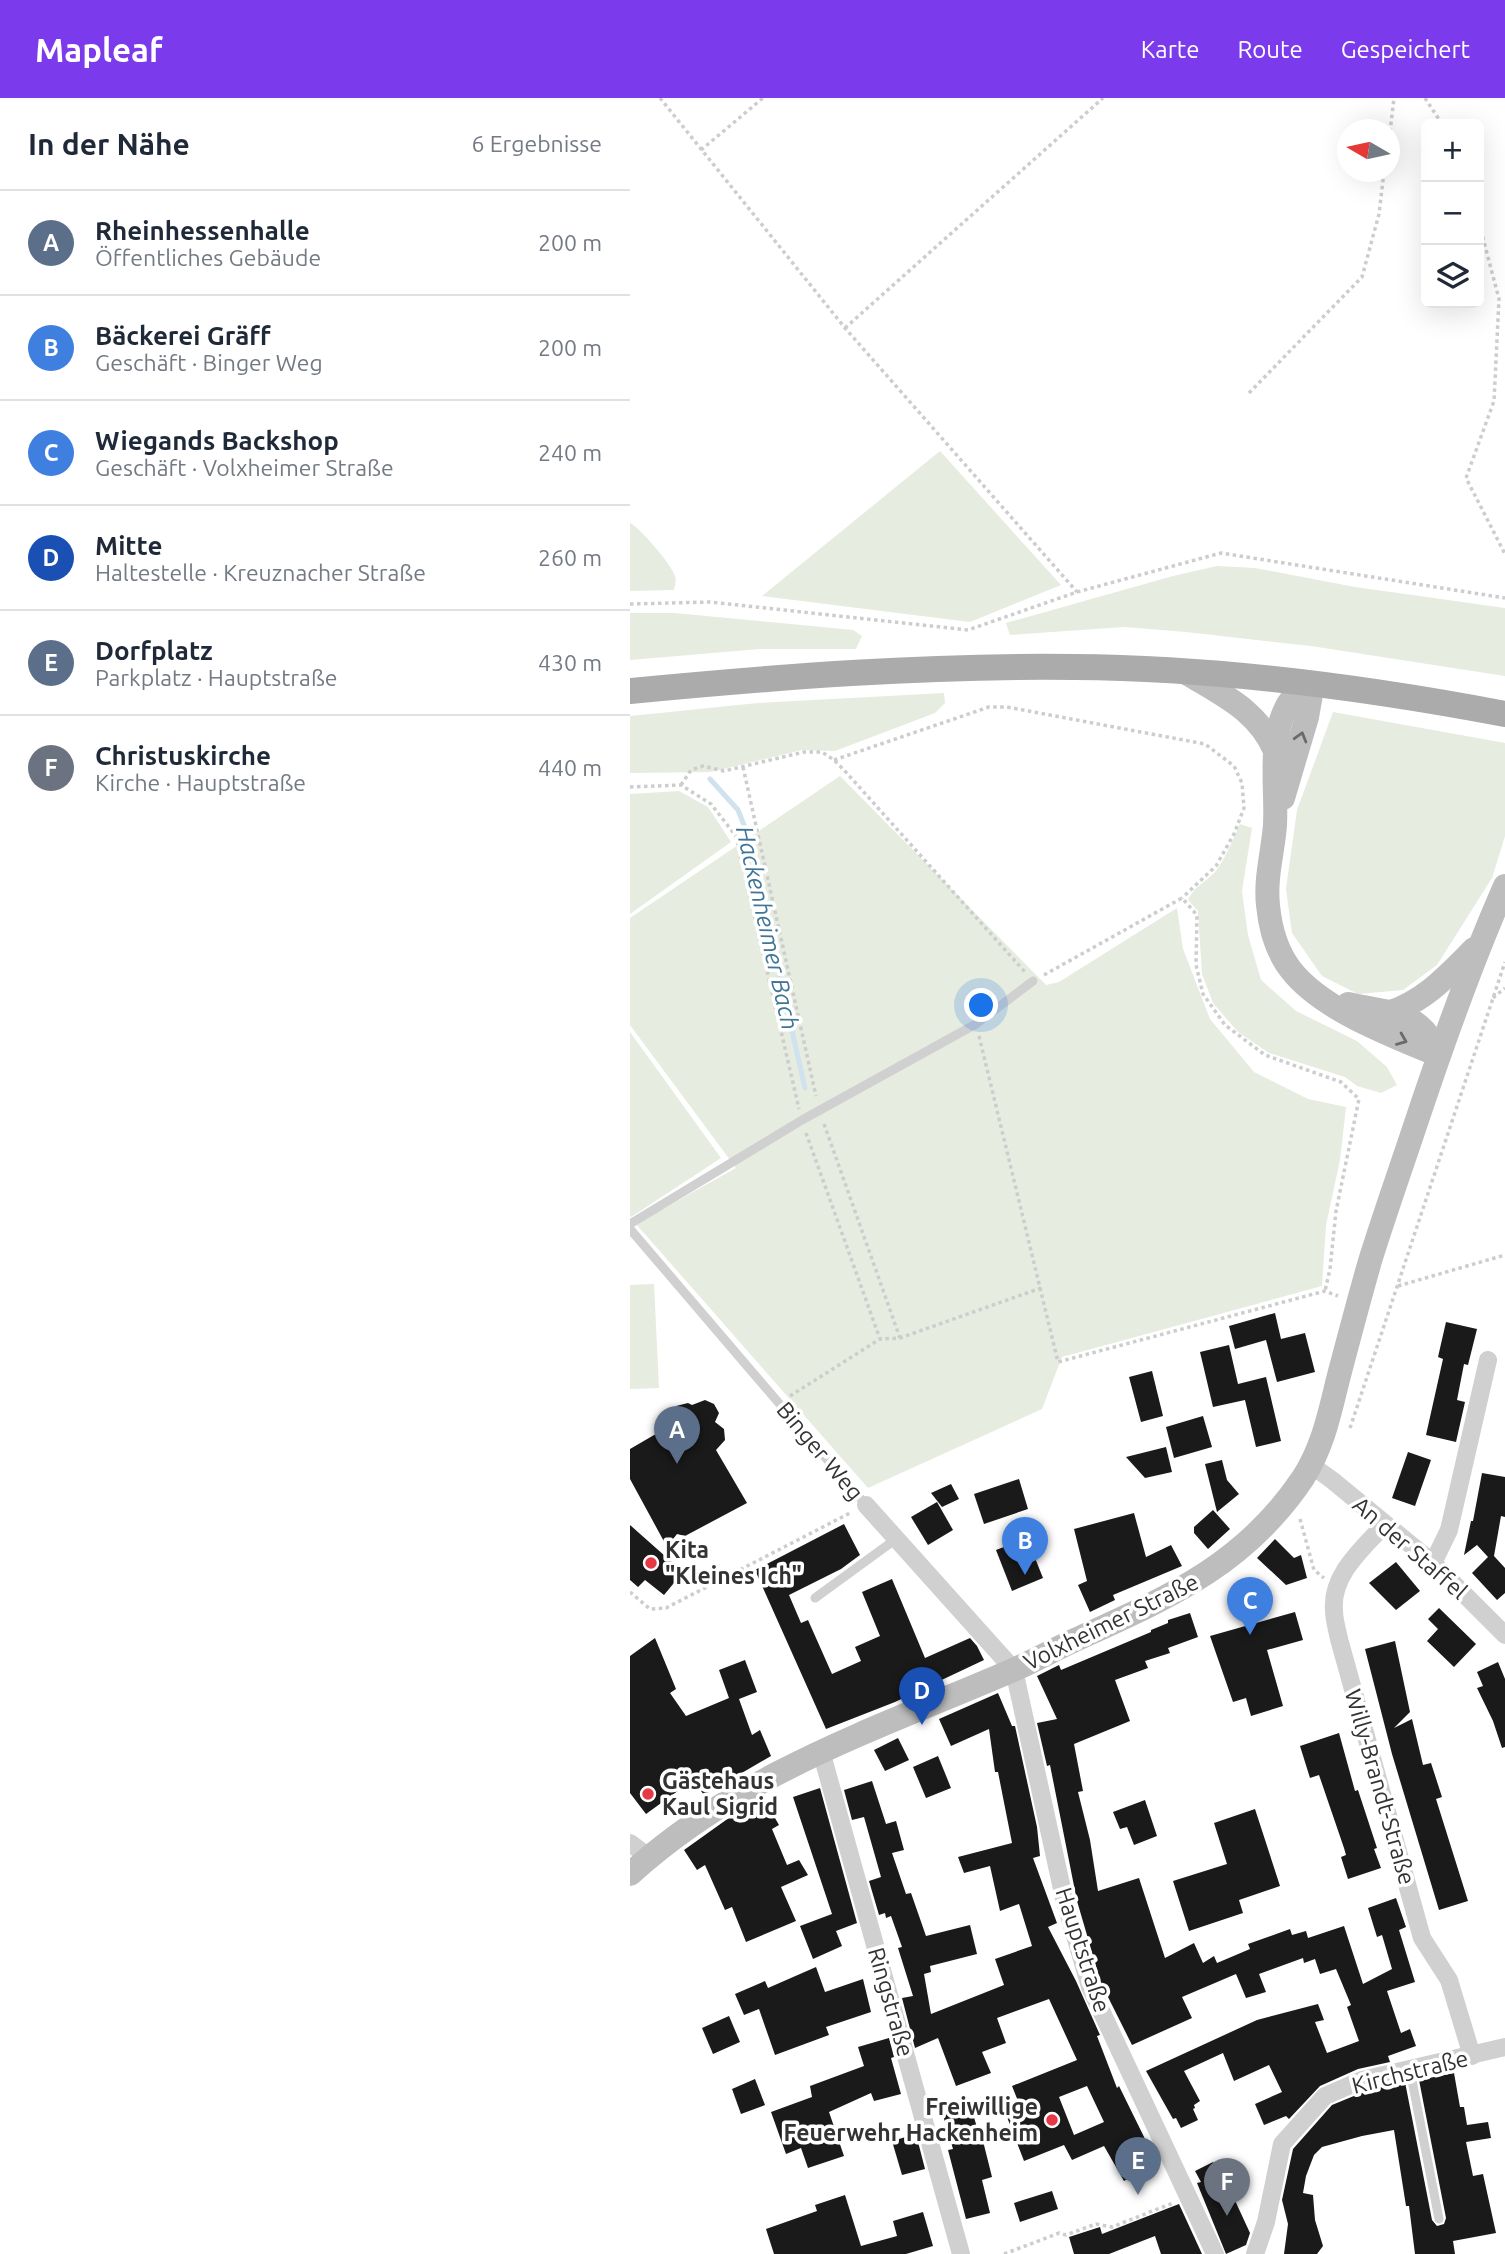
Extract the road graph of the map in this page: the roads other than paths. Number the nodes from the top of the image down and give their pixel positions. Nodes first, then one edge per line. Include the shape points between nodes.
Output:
1 (1185, 672) junction
2 (1313, 684) junction
3 (630, 691) edge
4 (1505, 714) edge
5 (1275, 751) junction
6 (1275, 826) junction
7 (1505, 887) edge
8 (1479, 943) junction
9 (1033, 981) road end
10 (1324, 999) junction
11 (1388, 1013) junction
12 (1438, 1055) junction
13 (630, 1224) edge
14 (630, 1229) edge
15 (1488, 1360) dead end
16 (1311, 1465) junction
17 (866, 1505) joint
18 (1384, 1525) junction
19 (896, 1539) junction
20 (1433, 1563) junction
21 (815, 1598) dead end
22 (1505, 1635) edge
23 (1014, 1670) junction
24 (821, 1751) junction
25 (639, 1850) edge
26 (630, 1874) edge
27 (1505, 2047) edge
28 (1472, 2056) junction
29 (1410, 2070) junction
30 (1439, 2219) dead end
31 (961, 2254) edge
32 (1214, 2254) edge
33 (1255, 2254) edge

1 - 2 main road
1 - 3 main road via 1074,667 886,671
1 - 5 main road via 1248,712 1264,728
2 - 4 main road
2 - 5 main road via 1285,710
6 -> 2 main road
5 - 6 main road
6 - 10 main road via 1267,884 1273,933 1285,963
7 - 8 main road, Volxheimer Straße
8 - 11 main road via 1432,990
8 - 12 main road, Volxheimer Straße
9 - 13 lane via 975,1024 802,1120
10 - 11 main road
10 -> 12 main road via 1381,1031
11 - 12 main road via 1423,1027
12 - 16 main road, Volxheimer Straße via 1374,1248 1331,1413
14 - 17 lane, Binger Weg
15 - 20 street via 1449,1530
16 - 18 street, An der Staffel
16 - 23 main road, Volxheimer Straße via 1249,1542 1207,1574
17 - 19 street, Binger Weg
18 - 20 street, An der Staffel
18 - 28 street, Willy-Brandt-Straße via 1349,1564 1336,1589 1334,1609 1422,1938 1449,1980
19 - 21 lane
19 - 23 street, Binger Weg
20 - 22 street, An der Staffel
23 - 24 main road, Volxheimer Straße
23 - 32 street, Hauptstraße via 1064,1898 1090,1987
24 - 25 main road, Volxheimer Straße
24 - 31 street, Ringstraße
25 - 26 main road, Volxheimer Straße
27 - 28 street, Kirchstraße
28 - 29 street, Kirchstraße
29 - 30 lane
29 - 33 street, Kirchstraße via 1362,2080 1325,2096 1282,2144

